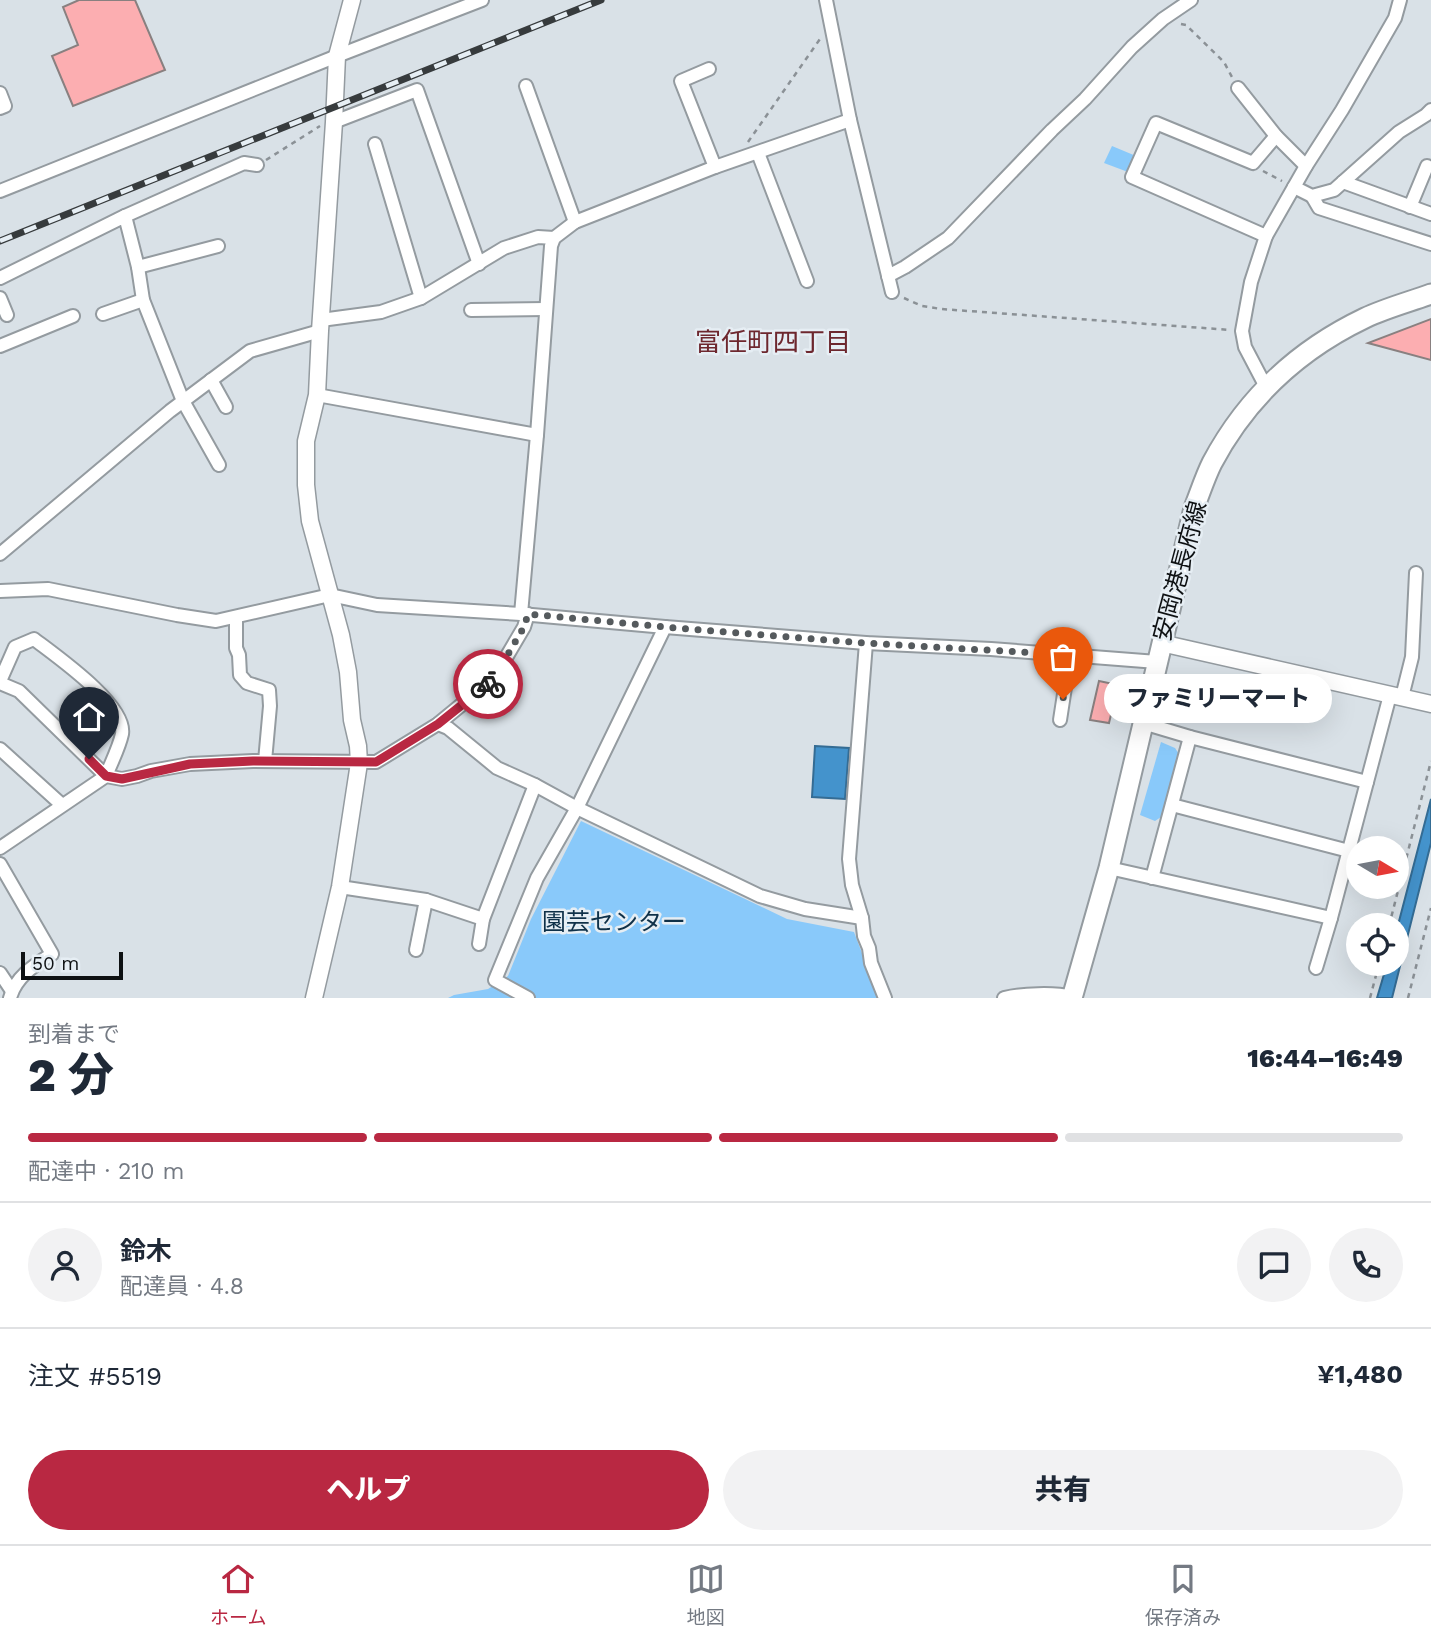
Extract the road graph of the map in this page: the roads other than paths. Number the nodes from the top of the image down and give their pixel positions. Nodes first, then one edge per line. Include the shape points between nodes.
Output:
1 (352, 0) edge
2 (482, 0) edge
3 (826, 0) edge
4 (1191, 0) edge
5 (1400, 0) edge
6 (337, 56) junction
7 (709, 69) dead end
8 (526, 86) dead end
9 (1238, 88) road end
10 (0, 93) edge
11 (0, 108) edge
12 (1429, 114) edge
13 (850, 120) junction
14 (334, 122) junction
15 (1276, 136) junction
16 (375, 144) dead end
17 (758, 153) junction
18 (257, 165) road end
19 (1306, 166) junction
20 (1427, 166) dead end
21 (715, 167) junction
22 (1343, 182) junction
23 (1294, 187) junction
24 (0, 191) edge
25 (1312, 197) junction
26 (1410, 206) junction
27 (1431, 214) edge
28 (125, 216) junction
29 (575, 222) junction
30 (1266, 236) junction
31 (554, 238) junction
32 (1431, 244) edge
33 (218, 246) dead end
34 (479, 264) junction
35 (138, 267) junction
36 (888, 276) junction
37 (0, 278) edge
38 (807, 281) dead end
39 (892, 292) road end
40 (1431, 294) edge
41 (0, 298) edge
42 (421, 298) junction
43 (143, 300) junction
44 (546, 309) junction
45 (471, 310) dead end
46 (103, 314) dead end
47 (7, 315) dead end
48 (67, 322) dead end
49 (321, 325) junction
50 (0, 346) edge
51 (211, 380) junction
52 (1266, 387) junction
53 (317, 395) junction
54 (183, 401) junction
55 (226, 407) dead end
56 (537, 435) junction
57 (219, 465) dead end
58 (0, 554) edge
59 (1416, 573) dead end
60 (0, 591) edge
61 (330, 596) junction
62 (524, 614) junction
63 (236, 618) junction
64 (665, 627) junction
65 (866, 643) junction
66 (1159, 652) junction
67 (1070, 655) junction
68 (0, 682) edge
69 (1396, 696) junction
70 (1431, 704) edge
71 (1060, 720) dead end
72 (1143, 723) junction
73 (438, 724) junction
74 (1190, 737) junction
75 (0, 749) edge
76 (265, 761) junction
77 (359, 763) junction
78 (106, 776) junction
79 (1367, 782) junction
80 (535, 785) junction
81 (62, 805) junction
82 (1172, 806) junction
83 (577, 808) junction
84 (1353, 836) edge
85 (0, 848) edge
86 (1346, 850) edge
87 (1346, 862) edge
88 (0, 864) edge
89 (1109, 868) junction
90 (1152, 878) junction
91 (340, 887) junction
92 (426, 900) junction
93 (862, 918) junction
94 (1331, 918) junction
95 (484, 919) junction
96 (479, 944) dead end
97 (416, 950) dead end
98 (1316, 968) dead end
99 (0, 972) edge
100 (11, 995) edge
101 (314, 998) edge
102 (528, 998) edge
103 (885, 998) edge
104 (1004, 998) edge
105 (1072, 998) edge

1 - 6 street
2 - 6 street
3 - 13 street
4 - 36 street via 1132,47 948,238
5 - 19 street via 1395,18
6 - 14 street
6 - 24 street
7 - 21 street via 681,81
8 - 29 street via 546,125
9 - 15 street
10 - 11 street via 5,106
12 - 22 street via 1399,132
13 - 17 street
13 - 36 street
14 - 34 street via 417,90
14 - 49 street
15 - 19 street
15 - 30 street via 1253,163 1156,123 1132,177
16 - 42 street
17 - 21 street
17 - 38 street
18 - 28 street via 244,163
19 - 23 street
20 - 26 street
21 - 29 street
22 - 25 street
22 - 26 street
23 - 25 street
23 - 30 street
25 - 32 street via 1320,208
26 - 27 street
28 - 35 street
28 - 37 street
29 - 31 street
30 - 52 street via 1241,331
31 - 34 street via 538,237 505,248
31 - 44 street
33 - 35 street
34 - 42 street
35 - 43 street
36 - 39 street
40 - 52 main road, 安岡港長府線 via 1367,317 1326,340
41 - 47 street
42 - 49 street
43 - 46 street
43 - 54 street
44 - 45 street
44 - 56 street
48 - 50 street via 24,342
49 - 51 street via 250,351
49 - 53 street
51 - 54 street
51 - 55 street
52 - 66 main road, 安岡港長府線 via 1237,421 1211,465 1195,508
53 - 56 street
53 - 61 street via 306,441 306,485 310,521
54 - 57 street
54 - 58 street
56 - 62 street
59 - 69 street via 1412,657
60 - 63 street via 48,589 177,615 216,621
61 - 62 street via 376,605
61 - 63 street
61 - 77 street via 348,672
62 - 64 street
62 - 73 street via 524,627 494,678
63 - 76 street via 240,675 247,683 269,690
64 - 65 street
64 - 83 street
65 - 67 street
65 - 93 street via 849,859
66 - 67 street
66 - 69 street
66 - 72 main road, 安岡港長府線
67 - 71 street
68 - 78 street via 19,691
68 - 78 street via 15,647 34,639 104,697 119,716 122,732
69 - 70 street
69 - 79 street
72 - 74 street
72 - 89 main road, 安岡港長府線
73 - 77 street via 376,762
73 - 80 street via 496,768
74 - 79 street
74 - 82 street
75 - 81 street
76 - 77 street
76 - 78 street via 190,764 122,779
77 - 91 street
78 - 81 street
79 - 84 street
80 - 83 street
80 - 95 street
81 - 85 street
82 - 86 street
82 - 90 street
83 - 93 street via 760,896
83 - 102 street via 537,878 495,980
87 - 94 street
88 - 100 street via 52,954 17,982
89 - 90 street
89 - 105 main road, 安岡港長府線
90 - 94 street
91 - 92 street
91 - 101 street
92 - 95 street
92 - 97 street
93 - 103 street via 871,963
94 - 98 street
95 - 96 street
99 - 100 street
104 - 105 street

